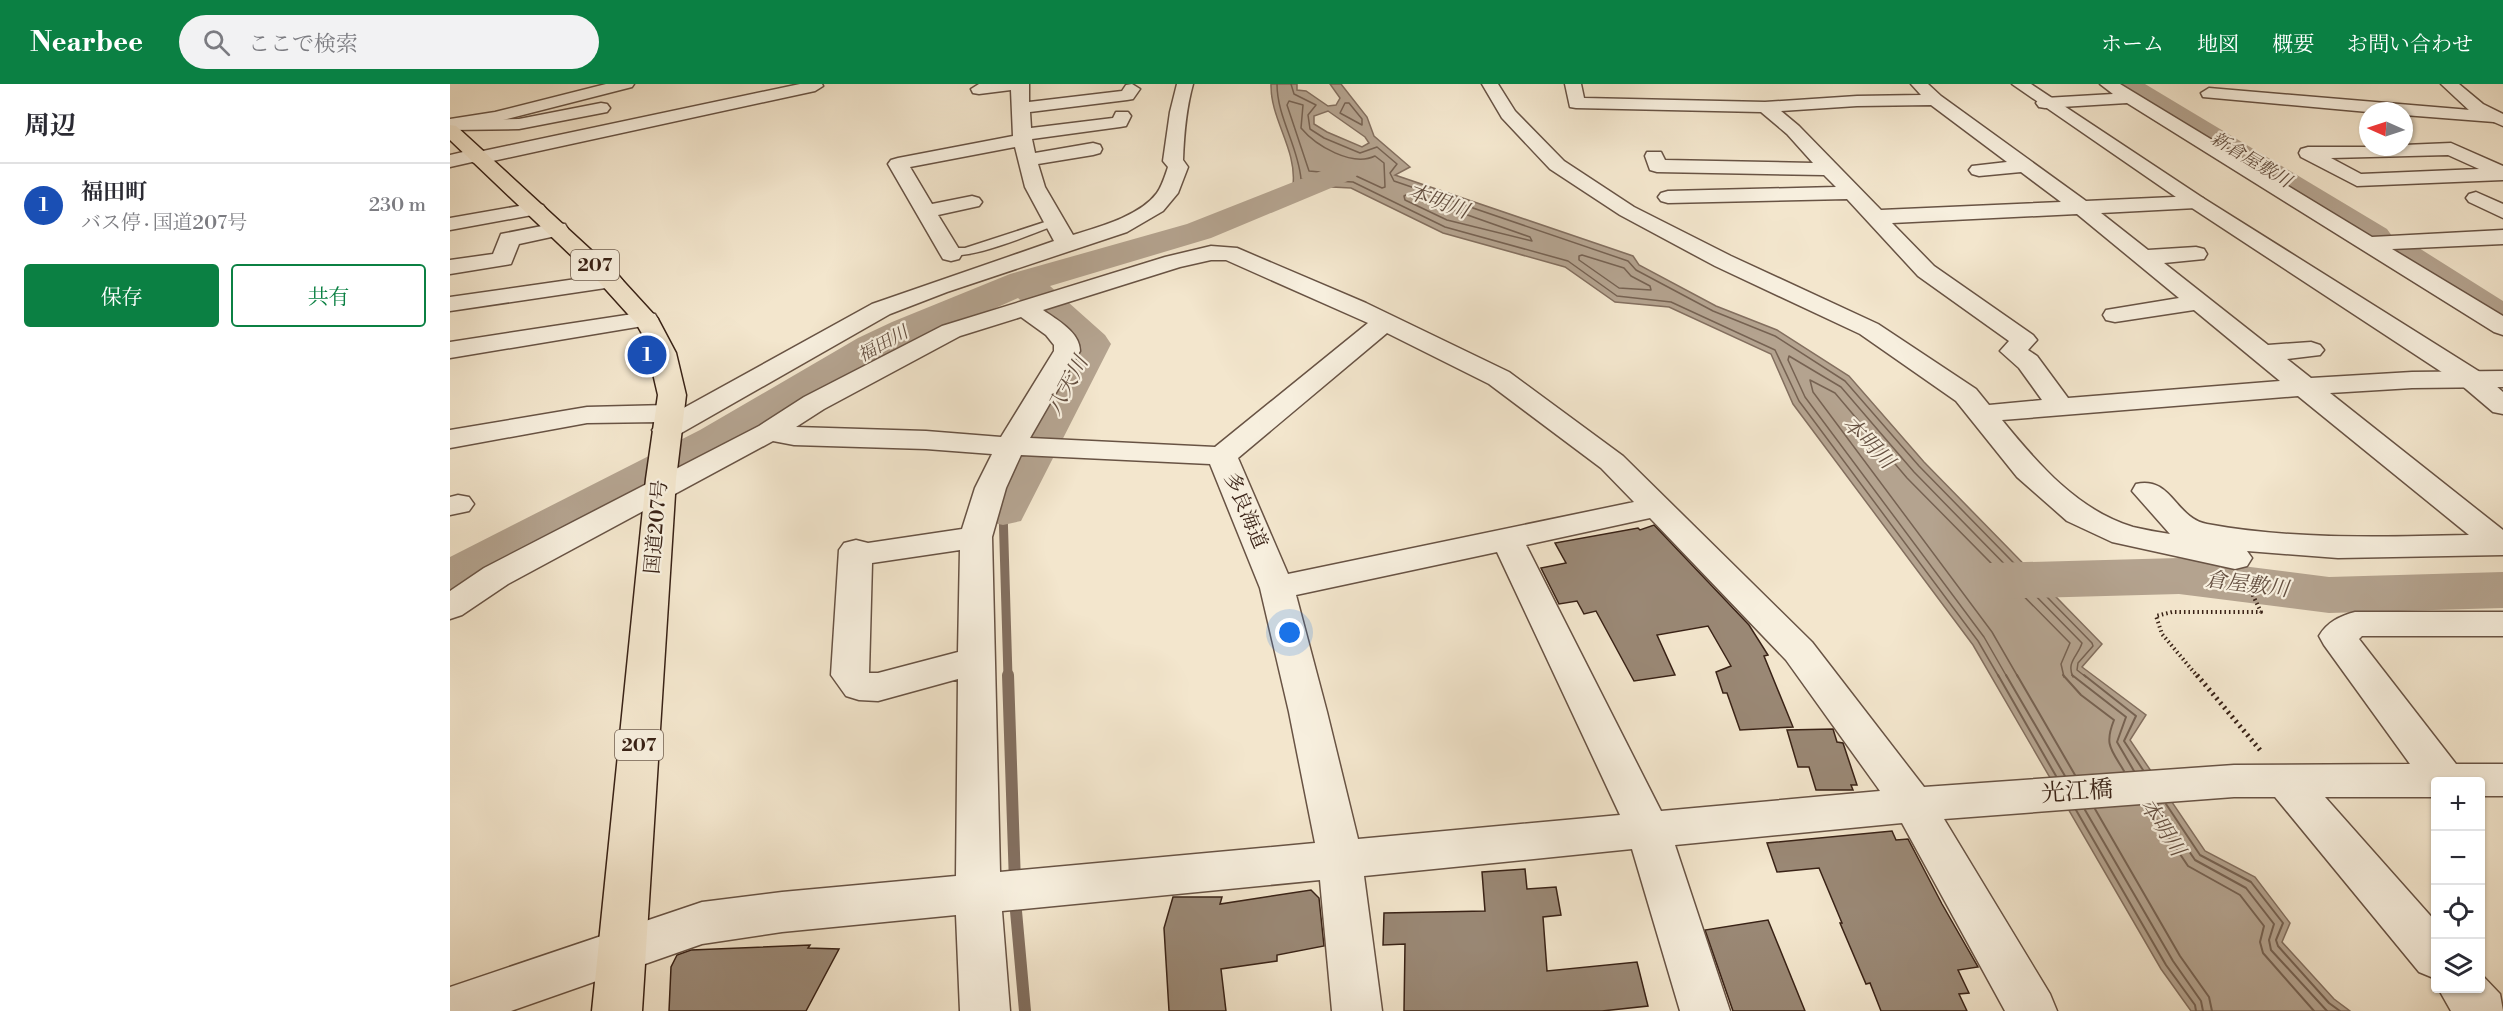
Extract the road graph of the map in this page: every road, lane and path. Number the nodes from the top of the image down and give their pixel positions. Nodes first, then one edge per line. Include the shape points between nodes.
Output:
1 (606, 84) edge
2 (626, 84) edge
3 (1020, 84) edge
4 (1185, 84) edge
5 (1490, 84) edge
6 (1573, 84) edge
7 (1661, 84) edge
8 (1919, 84) edge
9 (2020, 84) edge
10 (2108, 84) edge
11 (2449, 84) edge
12 (814, 85) edge
13 (979, 89) dead end
14 (1132, 89) dead end
15 (2209, 93) dead end
16 (2130, 98) junction
17 (1935, 100) junction
18 (829, 102) dead end
19 (2044, 102) junction
20 (1667, 104) junction
21 (614, 106) dead end
22 (1765, 107) junction
23 (1022, 108) junction
24 (1122, 116) dead end
25 (2499, 119) edge
26 (450, 124) edge
27 (450, 130) edge
28 (1023, 137) junction
29 (1785, 146) dead end
30 (1808, 146) junction
31 (1084, 153) dead end
32 (1654, 156) dead end
33 (478, 157) junction
34 (1028, 160) junction
35 (450, 161) edge
36 (2025, 166) junction
37 (1830, 169) junction
38 (1979, 170) dead end
39 (2503, 174) edge
40 (907, 179) junction
41 (884, 184) dead end
42 (1852, 193) junction
43 (1903, 195) dead end
44 (1668, 197) dead end
45 (2475, 198) dead end
46 (972, 202) dead end
47 (2196, 202) junction
48 (2081, 207) junction
49 (536, 209) junction
50 (926, 211) junction
51 (2503, 212) edge
52 (1875, 217) junction
53 (1937, 220) junction
54 (1054, 222) junction
55 (450, 224) edge
56 (558, 229) junction
57 (2503, 237) edge
58 (1067, 244) junction
59 (2366, 244) junction
60 (950, 253) joint
61 (2196, 254) dead end
62 (2142, 256) junction
63 (450, 267) edge
64 (611, 281) junction
65 (2198, 302) junction
66 (450, 304) edge
67 (1023, 307) junction
68 (2115, 315) dead end
69 (646, 319) junction
70 (1385, 322) junction
71 (2503, 327) edge
72 (450, 350) edge
73 (2311, 350) dead end
74 (2261, 352) junction
75 (2470, 378) junction
76 (2503, 379) edge
77 (2303, 387) junction
78 (2060, 406) junction
79 (2503, 406) edge
80 (1981, 415) junction
81 (667, 427) junction
82 (769, 432) junction
83 (450, 439) edge
84 (1012, 446) junction
85 (1222, 456) junction
86 (661, 483) junction
87 (2147, 491) dead end
88 (1658, 507) junction
89 (976, 537) junction
90 (1507, 539) junction
91 (2502, 545) edge
92 (2235, 558) joint
93 (1277, 588) junction
94 (450, 607) edge
95 (2503, 624) edge
96 (976, 661) junction
97 (2443, 777) edge
98 (2431, 779) edge
99 (2285, 780) junction
100 (2485, 780) edge
101 (2503, 780) edge
102 (1935, 803) junction
103 (1648, 830) junction
104 (1340, 858) junction
105 (978, 893) junction
106 (621, 949) junction
107 (2431, 951) edge
108 (2466, 993) edge
109 (450, 1010) edge
110 (617, 1011) edge
111 (985, 1011) edge
112 (1357, 1011) edge
113 (1705, 1011) edge
114 (2032, 1011) edge
115 (2482, 1011) edge

1 - 26 street
2 - 26 street via 495,117
3 - 13 street
3 - 23 street
4 - 58 street via 1175,133 1173,161 1178,167 1168,193 1156,207 1119,227
5 - 80 street via 1508,114 1557,165 1627,211 1869,329 1966,395
6 - 20 street via 1576,103
7 - 20 street
8 - 17 street
9 - 19 street
10 - 16 street
11 - 25 street via 2478,108
12 - 18 street
12 - 33 street
14 - 23 street via 1127,95
15 - 25 street
16 - 19 street
16 - 59 street
17 - 22 street
17 - 36 street
19 - 47 street
20 - 22 street
21 - 26 street via 519,124
22 - 30 street
23 - 28 street
24 - 28 street via 1120,122
27 - 33 highway, 国道207号 / 207
28 - 34 street
28 - 40 street via 898,164
29 - 30 street
30 - 37 street
31 - 34 street
32 - 37 street via 1657,166
33 - 35 street
33 - 49 highway, 国道207号 / 207
34 - 54 street via 1035,187
36 - 38 street
36 - 48 street
37 - 42 street
39 - 39 street via 2357,180 2308,153 2451,149
40 - 41 street
40 - 50 street
42 - 44 street
42 - 52 street
43 - 53 street via 1907,202
45 - 51 street
46 - 50 street
47 - 48 street
47 - 75 street
48 - 53 street via 1994,207
48 - 62 street
49 - 55 street
49 - 56 highway, 国道207号 / 207
50 - 60 street
52 - 53 street
52 - 78 street via 1926,271 2024,340 2013,351 2028,362
54 - 58 street
54 - 60 lane via 966,252
56 - 63 street via 509,239 503,259
56 - 64 highway, 国道207号 / 207
57 - 59 street
58 - 81 street via 881,309
59 - 71 street
61 - 62 street
62 - 65 street
64 - 66 street
64 - 69 highway, 国道207号 / 207
65 - 68 street
65 - 74 street
67 - 70 street via 1173,262 1229,253
67 - 82 street via 951,331 918,347
67 - 84 street via 1055,330 1067,344 1067,351
69 - 72 street
69 - 81 highway, 国道207号 / 207 via 663,353 672,395
70 - 85 street
70 - 88 street via 1499,378 1612,462
73 - 74 street
74 - 77 street
75 - 76 street
75 - 77 street
75 - 79 street
77 - 78 street
77 - 91 street
78 - 80 street
80 - 92 street via 2028,471 2078,513 2124,535
81 - 83 street via 588,416
81 - 86 highway, 国道207号 / 207
82 - 84 street, 多良海道
82 - 86 street
84 - 85 street, 多良海道
84 - 89 street via 982,508
85 - 93 street, 多良海道
86 - 94 street via 496,576
86 - 106 highway, 国道207号 / 207
87 - 91 street via 2184,530 2238,540 2338,548
88 - 90 street
88 - 102 street via 1799,651
89 - 96 street
89 - 96 street via 856,553 850,675 859,686 879,687
90 - 93 street
90 - 103 street
92 - 99 path via 2261,612 2172,612 2156,616 2162,634
93 - 104 street, 多良海道
95 - 97 street via 2355,624 2337,636
96 - 105 street
98 - 99 street, 光江橋
99 - 102 street, 光江橋
99 - 107 street
100 - 101 street, 光江橋
102 - 103 street, 光江橋
102 - 114 street
103 - 104 street, 光江橋
103 - 113 street
104 - 105 street, 光江橋
104 - 112 street, 多良海道
105 - 106 street, 光江橋 via 702,923
105 - 111 street
106 - 109 street, 光江橋
106 - 110 highway, 国道207号 / 207
108 - 115 street

